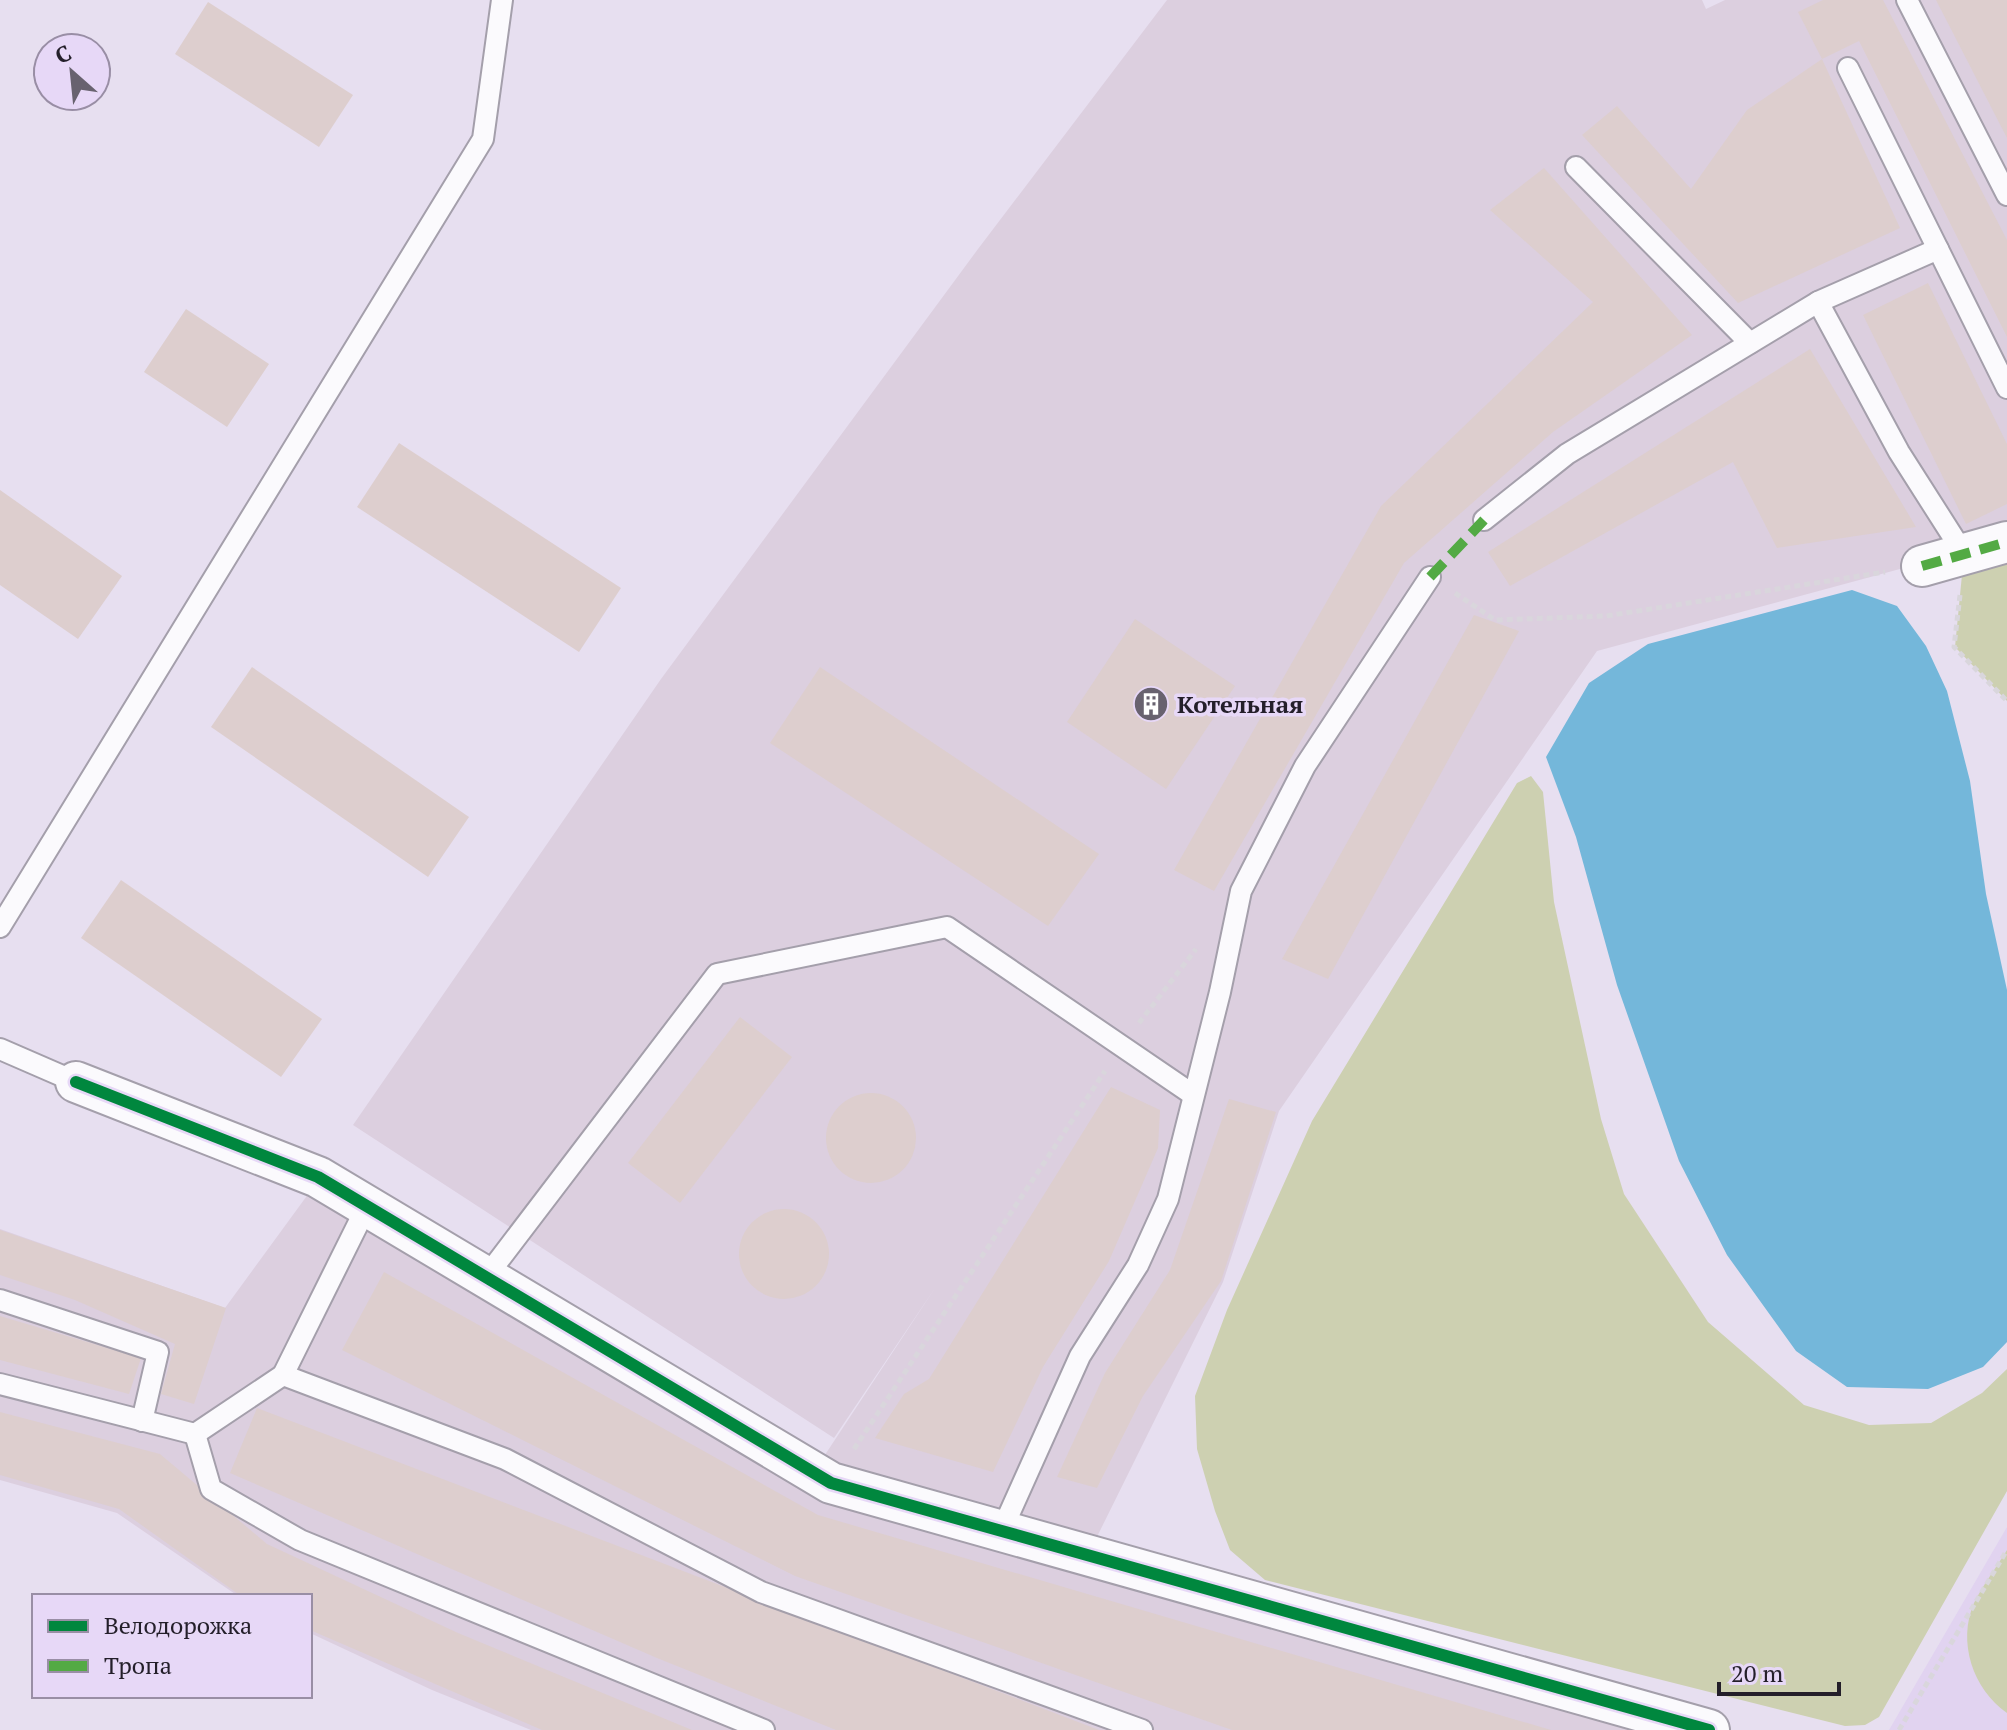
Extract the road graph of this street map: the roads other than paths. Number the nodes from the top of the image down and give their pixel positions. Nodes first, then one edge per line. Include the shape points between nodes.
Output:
1 (502, 0) edge
2 (1907, 0) edge
3 (1848, 68) dead end
4 (1576, 167) dead end
5 (2007, 195) edge
6 (1938, 249) junction
7 (1818, 302) junction
8 (1750, 343) junction
9 (2007, 388) edge
10 (1484, 520) dead end
11 (2007, 542) edge
12 (1964, 554) junction
13 (1922, 566) road end
14 (1430, 577) road end
15 (0, 927) edge
16 (0, 1049) edge
17 (76, 1082) joint
18 (1192, 1094) junction
19 (367, 1206) junction
20 (486, 1277) junction
21 (0, 1300) edge
22 (283, 1375) junction
23 (0, 1384) edge
24 (142, 1421) junction
25 (195, 1434) junction
26 (1001, 1532) junction
27 (764, 1730) edge
28 (1142, 1730) edge
29 (1709, 1730) edge

1 - 15 lane via 483,139
2 - 5 lane
3 - 6 lane
4 - 8 lane
6 - 7 lane
6 - 9 lane
7 - 8 lane
7 - 12 lane via 1899,452
8 - 10 lane via 1567,454
11 - 12 street
12 - 13 street
14 - 18 lane via 1305,766 1241,891
16 - 17 lane
17 - 19 street via 318,1177
18 - 20 lane via 947,927 717,974
18 - 26 lane via 1168,1199 1138,1265 1080,1356
19 - 20 street
19 - 22 lane
20 - 26 street via 831,1483
21 - 24 lane via 158,1352
22 - 25 lane
22 - 28 lane via 505,1459 761,1592
23 - 24 lane
24 - 25 lane
25 - 27 lane via 211,1489 300,1540
26 - 29 street

